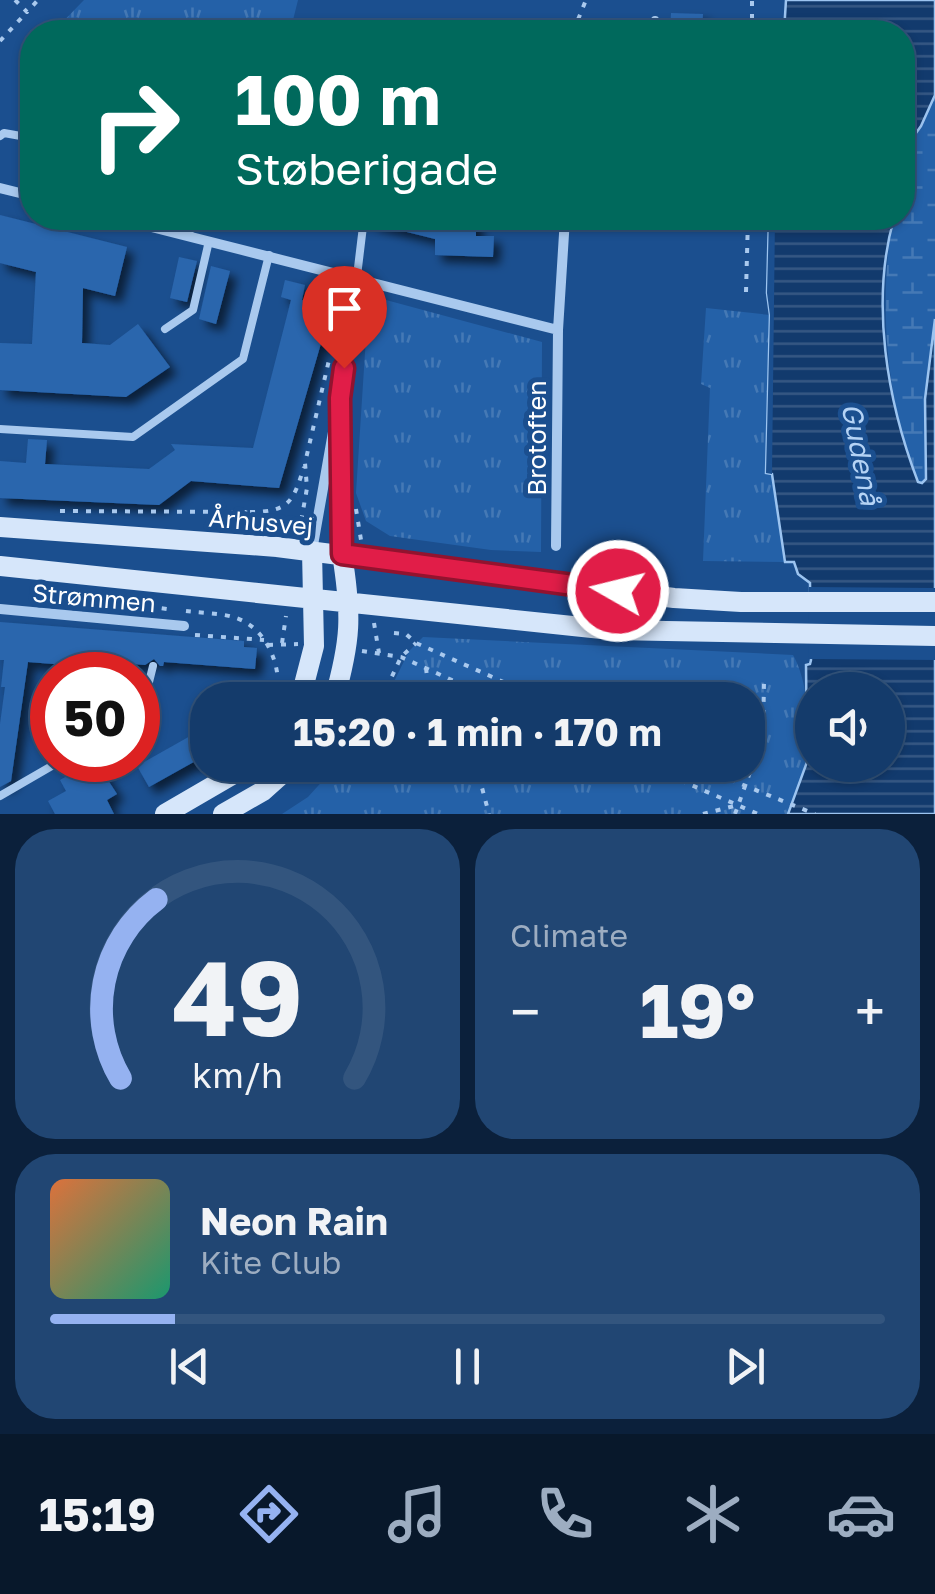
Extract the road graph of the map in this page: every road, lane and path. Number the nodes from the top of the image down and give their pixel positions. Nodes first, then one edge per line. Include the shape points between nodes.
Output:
1 (16, 0) edge
2 (38, 0) edge
3 (27, 12) junction
4 (0, 42) edge
5 (165, 230) edge
6 (190, 230) edge
7 (363, 230) edge
8 (564, 230) edge
9 (748, 230) edge
10 (190, 236) junction
11 (209, 241) junction
12 (269, 255) junction
13 (357, 276) junction
14 (746, 292) dead end
15 (166, 329) dead end
16 (558, 330) junction
17 (330, 353) dead end
18 (340, 398) junction
19 (0, 429) edge
20 (305, 462) junction
21 (57, 510) dead end
22 (245, 512) junction
23 (0, 527) edge
24 (302, 542) junction
25 (556, 546) dead end
26 (342, 554) junction
27 (0, 566) edge
28 (314, 600) junction
29 (935, 602) edge
30 (350, 603) junction
31 (0, 609) edge
32 (184, 626) joint
33 (394, 633) dead end
34 (935, 636) edge
35 (266, 642) junction
36 (282, 643) dead end
37 (416, 643) junction
38 (379, 653) dead end
39 (401, 656) junction
40 (426, 668) junction
41 (277, 682) edge
42 (305, 682) edge
43 (339, 682) edge
44 (389, 682) edge
45 (428, 682) edge
46 (457, 682) edge
47 (504, 682) edge
48 (30, 778) edge
49 (220, 782) edge
50 (273, 782) edge
51 (481, 782) edge
52 (683, 782) edge
53 (732, 782) edge
54 (747, 782) edge
55 (745, 788) junction
56 (0, 796) edge
57 (738, 805) junction
58 (165, 814) edge
59 (223, 814) edge
60 (489, 814) edge
61 (703, 814) edge
62 (735, 814) edge
63 (758, 814) edge
64 (815, 814) edge

1 - 3 path
2 - 3 path
3 - 4 path
5 - 10 street
6 - 10 lane
7 - 13 lane
8 - 16 street, Brotoften
9 - 14 path
10 - 11 street
11 - 12 street
11 - 15 lane via 193,310
12 - 13 street
12 - 19 lane via 243,359 133,437
13 - 16 street
13 - 18 street
16 - 25 street, Brotoften
17 - 20 path
18 - 24 street
18 - 26 street
20 - 22 path via 290,502
20 - 24 path
21 - 22 path
22 - 24 path
23 - 24 main road, Århusvej
24 - 26 main road, Århusvej
24 - 28 main road
26 - 29 main road, Århusvej via 674,598
26 - 30 main road
27 - 28 main road
28 - 30 main road
28 - 42 main road via 314,646
30 - 34 main road via 611,630
30 - 43 main road via 349,650
31 - 32 street, Strømmen via 155,629
32 - 35 path via 182,634
33 - 37 path
35 - 36 path
35 - 41 path
37 - 39 path
37 - 47 path
38 - 39 path
39 - 40 path
39 - 44 path
40 - 45 path
40 - 46 path
48 - 56 lane
49 - 58 main road
50 - 59 main road
51 - 60 path
52 - 57 path
53 - 55 path
54 - 55 path
55 - 57 path
55 - 64 path
57 - 61 path
57 - 62 path
57 - 63 path

